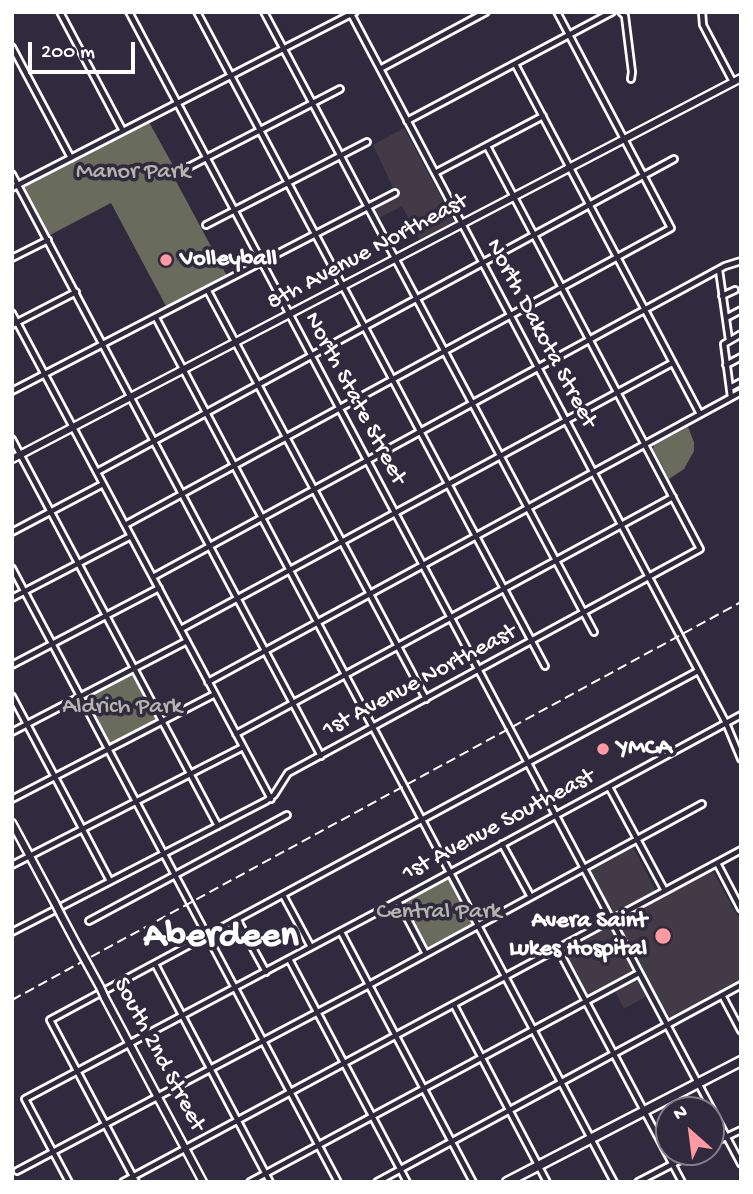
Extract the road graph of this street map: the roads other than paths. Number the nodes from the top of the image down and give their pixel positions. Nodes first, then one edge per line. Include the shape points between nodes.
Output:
1 (60, 12) edge
2 (129, 12) edge
3 (197, 12) edge
4 (264, 12) edge
5 (486, 12) edge
6 (557, 12) edge
7 (612, 12) edge
8 (621, 12) edge
9 (702, 12) edge
10 (352, 13) edge
11 (569, 35) junction
12 (12, 48) edge
13 (284, 48) junction
14 (515, 64) junction
15 (380, 69) junction
16 (231, 75) junction
17 (741, 78) edge
18 (631, 79) dead end
19 (733, 82) junction
20 (340, 89) dead end
21 (177, 103) junction
22 (313, 103) junction
23 (543, 116) junction
24 (407, 121) junction
25 (260, 130) junction
26 (123, 131) junction
27 (624, 140) junction
28 (367, 142) dead end
29 (487, 146) junction
30 (341, 155) junction
31 (71, 158) junction
32 (206, 158) junction
33 (674, 159) dead end
34 (570, 168) junction
35 (178, 172) dead end
36 (12, 174) edge
37 (435, 174) junction
38 (644, 176) junction
39 (288, 183) junction
40 (18, 185) junction
41 (12, 188) edge
42 (396, 193) dead end
43 (515, 198) junction
44 (589, 205) junction
45 (368, 208) junction
46 (234, 211) junction
47 (206, 225) dead end
48 (462, 225) junction
49 (316, 235) junction
50 (534, 235) junction
51 (48, 240) junction
52 (617, 257) junction
53 (12, 258) edge
54 (396, 260) junction
55 (741, 261) edge
56 (262, 263) junction
57 (482, 263) junction
58 (719, 270) junction
59 (343, 287) junction
60 (562, 287) junction
61 (208, 290) junction
62 (735, 290) dead end
63 (76, 292) junction
64 (722, 296) junction
65 (417, 299) junction
66 (645, 310) junction
67 (741, 310) edge
68 (12, 313) edge
69 (290, 315) junction
70 (510, 316) junction
71 (156, 318) junction
72 (726, 318) junction
73 (15, 323) edge
74 (365, 327) junction
75 (741, 334) edge
76 (590, 340) junction
77 (729, 340) junction
78 (236, 343) junction
79 (103, 345) junction
80 (444, 351) junction
81 (312, 356) junction
82 (741, 357) edge
83 (672, 363) junction
84 (726, 365) junction
85 (538, 368) junction
86 (184, 370) junction
87 (45, 374) junction
88 (392, 379) junction
89 (741, 382) edge
90 (258, 385) junction
91 (730, 388) junction
92 (12, 391) edge
93 (618, 392) junction
94 (741, 392) edge
95 (731, 397) junction
96 (131, 398) junction
97 (472, 404) junction
98 (339, 408) junction
99 (206, 413) junction
100 (700, 414) junction
101 (565, 420) junction
102 (74, 428) junction
103 (420, 432) junction
104 (286, 437) junction
105 (12, 439) edge
106 (154, 442) junction
107 (646, 444) junction
108 (21, 455) junction
109 (500, 456) junction
110 (12, 459) edge
111 (367, 461) junction
112 (234, 466) junction
113 (97, 472) junction
114 (594, 473) junction
115 (103, 484) junction
116 (448, 484) junction
117 (314, 489) junction
118 (182, 494) junction
119 (673, 497) junction
120 (528, 508) junction
121 (51, 512) junction
122 (395, 513) junction
123 (262, 518) junction
124 (125, 525) junction
125 (621, 525) junction
126 (12, 532) edge
127 (131, 537) junction
128 (476, 537) junction
129 (342, 542) junction
130 (210, 546) junction
131 (556, 560) junction
132 (79, 564) junction
133 (423, 566) junction
134 (12, 568) edge
135 (290, 570) junction
136 (153, 577) junction
137 (649, 578) junction
138 (159, 588) junction
139 (503, 589) junction
140 (25, 592) junction
141 (369, 595) junction
142 (12, 598) edge
143 (237, 598) junction
144 (584, 613) junction
145 (106, 616) junction
146 (450, 618) junction
147 (318, 623) junction
148 (181, 629) junction
149 (594, 632) dead end
150 (187, 641) junction
151 (532, 642) junction
152 (53, 644) junction
153 (397, 647) junction
154 (265, 651) junction
155 (12, 665) edge
156 (545, 666) dead end
157 (134, 669) junction
158 (478, 670) junction
159 (698, 671) junction
160 (346, 675) junction
161 (208, 682) junction
162 (215, 694) junction
163 (12, 696) edge
164 (81, 697) junction
165 (426, 699) junction
166 (293, 703) junction
167 (741, 715) edge
168 (162, 721) junction
169 (726, 723) junction
170 (27, 724) junction
171 (373, 727) junction
172 (12, 732) edge
173 (236, 734) junction
174 (243, 747) junction
175 (108, 749) junction
176 (321, 756) junction
177 (741, 759) edge
178 (528, 763) junction
179 (190, 774) junction
180 (55, 776) junction
181 (609, 787) junction
182 (12, 799) edge
183 (271, 799) junction
184 (137, 801) junction
185 (702, 804) dead end
186 (287, 815) dead end
187 (556, 815) junction
188 (422, 820) junction
189 (12, 823) edge
190 (218, 826) junction
191 (83, 829) junction
192 (637, 839) junction
193 (502, 844) junction
194 (741, 850) edge
195 (165, 854) junction
196 (30, 856) junction
197 (717, 863) junction
198 (12, 865) edge
199 (584, 868) junction
200 (450, 872) junction
201 (176, 874) junction
202 (110, 881) junction
203 (665, 891) junction
204 (283, 895) junction
205 (531, 897) junction
206 (398, 901) junction
207 (741, 909) edge
208 (237, 919) junction
209 (89, 920) dead end
210 (611, 920) junction
211 (478, 925) junction
212 (12, 932) edge
213 (341, 932) junction
214 (208, 936) junction
215 (311, 947) junction
216 (558, 949) junction
217 (426, 954) junction
218 (289, 959) junction
219 (155, 964) junction
220 (266, 972) junction
221 (639, 973) junction
222 (506, 977) junction
223 (369, 985) junction
224 (741, 985) edge
225 (236, 988) junction
226 (722, 995) junction
227 (586, 1001) junction
228 (454, 1005) junction
229 (317, 1012) junction
230 (182, 1016) junction
231 (667, 1024) junction
232 (534, 1030) junction
233 (741, 1031) edge
234 (397, 1037) junction
235 (264, 1040) junction
236 (130, 1044) junction
237 (614, 1054) junction
238 (482, 1058) junction
239 (741, 1061) edge
240 (345, 1064) junction
241 (210, 1069) junction
242 (78, 1072) junction
243 (562, 1082) junction
244 (698, 1084) junction
245 (424, 1089) junction
246 (291, 1093) junction
247 (158, 1096) junction
248 (510, 1110) junction
249 (644, 1111) junction
250 (372, 1116) junction
251 (238, 1121) junction
252 (105, 1124) junction
253 (741, 1130) edge
254 (655, 1132) edge
255 (726, 1136) junction
256 (591, 1138) junction
257 (452, 1142) junction
258 (319, 1145) junction
259 (186, 1148) junction
260 (53, 1152) junction
261 (741, 1164) edge
262 (539, 1165) junction
263 (668, 1166) edge
264 (673, 1166) edge
265 (400, 1169) junction
266 (17, 1171) dead end
267 (265, 1173) junction
268 (134, 1179) edge
269 (69, 1182) edge
270 (123, 1182) edge
271 (203, 1182) edge
272 (250, 1182) edge
273 (270, 1182) edge
274 (338, 1182) edge
275 (377, 1182) edge
276 (407, 1182) edge
277 (473, 1182) edge
278 (507, 1182) edge
279 (547, 1182) edge
280 (614, 1182) edge
281 (638, 1182) edge
282 (682, 1182) edge

1 - 26 street
2 - 21 street, North State Street
3 - 16 street
4 - 13 street
5 - 15 street
6 - 11 street
7 - 11 street
8 - 18 street
9 - 19 street via 703,25
10 - 13 street
10 - 15 street, North Dakota Street
11 - 14 street
11 - 27 street
12 - 31 street
13 - 16 street
13 - 22 street
14 - 23 street
14 - 24 street
15 - 24 street, North Dakota Street
16 - 21 street
16 - 25 street
17 - 19 main road, 8th Avenue Northeast
19 - 27 main road, 8th Avenue Northeast
20 - 22 street
21 - 26 street
21 - 32 street, North State Street
22 - 25 street
22 - 30 street
23 - 29 street
23 - 34 street
24 - 37 street, North Dakota Street
25 - 32 street
25 - 39 street
26 - 31 street
27 - 34 main road, 8th Avenue Northeast
27 - 38 street
28 - 30 street
29 - 37 street
29 - 43 street
30 - 39 street
30 - 45 street
31 - 40 street
32 - 35 street
32 - 46 street, North State Street
33 - 38 street
34 - 43 main road, 8th Avenue Northeast
34 - 44 street
36 - 40 street
37 - 48 street, North Dakota Street
38 - 44 street
38 - 52 street via 671,228
39 - 46 street
39 - 49 street
40 - 41 street
40 - 51 street
42 - 45 street
43 - 48 main road, 8th Avenue Northeast
43 - 50 street
44 - 50 street
44 - 52 street
45 - 49 street
45 - 54 street
46 - 47 street
46 - 56 street, North State Street
48 - 54 main road, 8th Avenue Northeast
48 - 57 street, North Dakota Street
49 - 56 street
49 - 59 street
50 - 57 street
50 - 60 street
51 - 53 street
51 - 63 street
52 - 60 street
52 - 66 street
54 - 59 main road, 8th Avenue Northeast
54 - 65 street
55 - 58 street
56 - 61 street
56 - 69 street, North State Street
57 - 65 street
57 - 70 street, North Dakota Street
58 - 64 street
58 - 66 street
59 - 69 main road, 8th Avenue Northeast
59 - 74 street
60 - 70 street
60 - 76 street
61 - 71 street
61 - 78 street
62 - 64 street
63 - 73 street
63 - 79 street
64 - 72 street
65 - 74 street
65 - 80 street
66 - 76 street
66 - 83 street
67 - 72 street
68 - 73 street
69 - 78 main road, 8th Avenue Northeast
69 - 81 street, North State Street
70 - 80 street
70 - 85 street, North Dakota Street
71 - 79 street
71 - 86 street
72 - 77 street
73 - 87 street
74 - 81 street
74 - 88 street
75 - 77 street
76 - 85 street
76 - 93 street
77 - 84 street via 724,344
78 - 86 main road, 8th Avenue Northeast
78 - 90 street
79 - 87 street
79 - 96 street
80 - 88 street
80 - 97 street
81 - 90 street
81 - 98 street, North State Street
82 - 84 street
83 - 93 street
83 - 100 street
84 - 91 street
85 - 97 street
85 - 101 street, North Dakota Street
86 - 96 main road, 8th Avenue Northeast
86 - 99 street
87 - 92 street
87 - 102 street
88 - 98 street
88 - 103 street
89 - 91 street
90 - 99 street
90 - 104 street
91 - 95 street
93 - 101 street
93 - 107 street
94 - 95 street
95 - 100 street
96 - 102 main road, 8th Avenue Northeast
96 - 106 street
97 - 103 street
97 - 109 street
98 - 104 street
98 - 111 street, North State Street
99 - 106 street
99 - 112 street
100 - 107 street
101 - 109 street
101 - 114 street, North Dakota Street
102 - 108 main road, 8th Avenue Northeast
102 - 113 street
103 - 111 street
103 - 116 street
104 - 112 street
104 - 117 street
105 - 108 street
106 - 113 street
106 - 118 street
107 - 114 street
107 - 119 street
108 - 110 main road, 8th Avenue Northeast
108 - 121 street
109 - 116 street
109 - 120 street
111 - 117 street
111 - 122 street, North State Street
112 - 118 street
112 - 123 street
113 - 115 street
114 - 120 street
114 - 125 street, North Dakota Street
115 - 121 street
115 - 124 street
116 - 122 street
116 - 128 street
117 - 123 street
117 - 129 street
118 - 124 street
118 - 130 street
119 - 125 street
119 - 137 street, 1st Avenue Northeast via 701,550
120 - 128 street
120 - 131 street
121 - 126 street
121 - 132 street
122 - 129 street
122 - 133 street, North State Street
123 - 130 street
123 - 135 street
124 - 127 street
125 - 131 street
125 - 137 street, North Dakota Street
127 - 132 street
127 - 136 street
128 - 133 street
128 - 139 street
129 - 135 street
129 - 141 street
130 - 136 street
130 - 143 street
131 - 139 street
131 - 144 street
132 - 140 street
132 - 145 street
133 - 141 street
133 - 146 street, North State Street
134 - 140 street
135 - 143 street
135 - 147 street
136 - 138 street
137 - 144 street, 1st Avenue Northeast
137 - 159 street, North Dakota Street
138 - 145 street
138 - 148 street
139 - 146 street
139 - 151 street
140 - 142 street
140 - 152 street
141 - 147 street
141 - 153 street
143 - 148 street
143 - 154 street
144 - 149 street
144 - 151 street, 1st Avenue Northeast
145 - 152 street
145 - 157 street
146 - 153 street
146 - 158 street, North State Street
147 - 154 street
147 - 160 street
148 - 150 street
150 - 157 street
150 - 161 street
151 - 156 street
151 - 158 street, 1st Avenue Northeast
152 - 155 street
152 - 164 street
153 - 160 street
153 - 165 street
154 - 161 street
154 - 166 street
157 - 164 street
157 - 168 street
158 - 165 street, 1st Avenue Northeast
158 - 178 street, North State Street
159 - 169 street, North Dakota Street
159 - 178 street
160 - 166 street
160 - 171 street
161 - 162 street
162 - 168 street
162 - 173 street
163 - 170 street
164 - 170 street
164 - 175 street
165 - 171 street, 1st Avenue Northeast
166 - 173 street
166 - 176 street
167 - 169 street, 1st Avenue Southeast
168 - 175 street
168 - 179 street
169 - 177 street, North Dakota Street
169 - 181 street, 1st Avenue Southeast
170 - 172 street
170 - 180 street
171 - 176 street, 1st Avenue Northeast
171 - 188 street
173 - 174 street
174 - 179 street
174 - 183 street
175 - 180 street
175 - 184 street
176 - 183 street, 1st Avenue Northeast via 286,775
178 - 187 street, North State Street
178 - 188 street
179 - 184 street
179 - 190 street
180 - 182 street
180 - 191 street
181 - 187 street, 1st Avenue Southeast
181 - 192 street
183 - 190 street, 1st Avenue Northeast
184 - 191 street
184 - 195 street
185 - 192 street
186 - 201 street
187 - 193 street, 1st Avenue Southeast
187 - 199 street, North State Street
188 - 200 street
188 - 204 street
189 - 196 main road, South 2nd Street
190 - 195 street, 1st Avenue Northeast
191 - 196 street
191 - 202 street
192 - 199 street
192 - 203 street
193 - 200 street, 1st Avenue Southeast
193 - 205 street
194 - 197 street
195 - 201 street
195 - 202 street, 1st Avenue Northeast
196 - 198 street
196 - 236 main road, South 2nd Street, bridge
197 - 203 street
197 - 207 street
199 - 205 street
199 - 210 street, North State Street
200 - 206 street, 1st Avenue Southeast
200 - 211 street
201 - 209 street
201 - 214 street
202 - 212 street, 1st Avenue Northeast
203 - 210 street
204 - 208 street
204 - 215 street
205 - 211 street
206 - 213 street, 1st Avenue Southeast
206 - 217 street
208 - 214 street
208 - 220 street
210 - 216 street
210 - 221 street, North State Street
211 - 217 street
211 - 222 street
213 - 215 street, 1st Avenue Southeast
213 - 223 street
214 - 219 street
214 - 225 street
215 - 218 street, 1st Avenue Southeast
216 - 222 street
216 - 227 street
217 - 223 street
218 - 220 street, 1st Avenue Southeast
218 - 229 street
219 - 230 street
219 - 242 street via 50,1020
220 - 225 street, 1st Avenue Southeast
221 - 227 street
221 - 231 street, North State Street
222 - 228 street
222 - 232 street
223 - 229 street
223 - 234 street
224 - 226 street
225 - 230 street, 1st Avenue Southeast
225 - 235 street
226 - 231 street
226 - 233 street
227 - 232 street
227 - 237 street
228 - 234 street
228 - 238 street
229 - 235 street
229 - 240 street
230 - 236 street, 1st Avenue Southeast
230 - 241 street
231 - 237 street
231 - 244 street, North State Street
232 - 238 street
232 - 243 street
234 - 240 street
234 - 245 street
235 - 241 street
235 - 246 street
236 - 242 street, 1st Avenue Southeast
236 - 247 main road, South 2nd Street
237 - 243 street
237 - 249 street
238 - 245 street
238 - 248 street
239 - 244 highway
240 - 246 street
240 - 250 street
241 - 247 street
241 - 251 street
242 - 252 street
242 - 260 street, 1st Avenue Southeast via 25,1099
243 - 248 street
243 - 256 street
244 - 249 highway
244 - 255 street, North State Street
245 - 250 street
245 - 257 street
246 - 251 street
246 - 258 street
247 - 252 street
247 - 259 main road, South 2nd Street
248 - 257 street
248 - 262 street
249 - 254 street
249 - 256 highway
250 - 258 street
250 - 265 street
251 - 259 street
251 - 267 street
252 - 260 street
252 - 268 street
253 - 255 street
255 - 261 street, North State Street
256 - 262 highway
256 - 280 street
257 - 265 street
257 - 277 street
258 - 267 street
258 - 274 street
259 - 268 street
259 - 271 main road, South 2nd Street
260 - 266 street
260 - 269 street
262 - 278 highway
262 - 279 street
263 - 281 street
264 - 282 street
265 - 275 street
265 - 276 street
267 - 272 street
267 - 273 street
268 - 270 street

